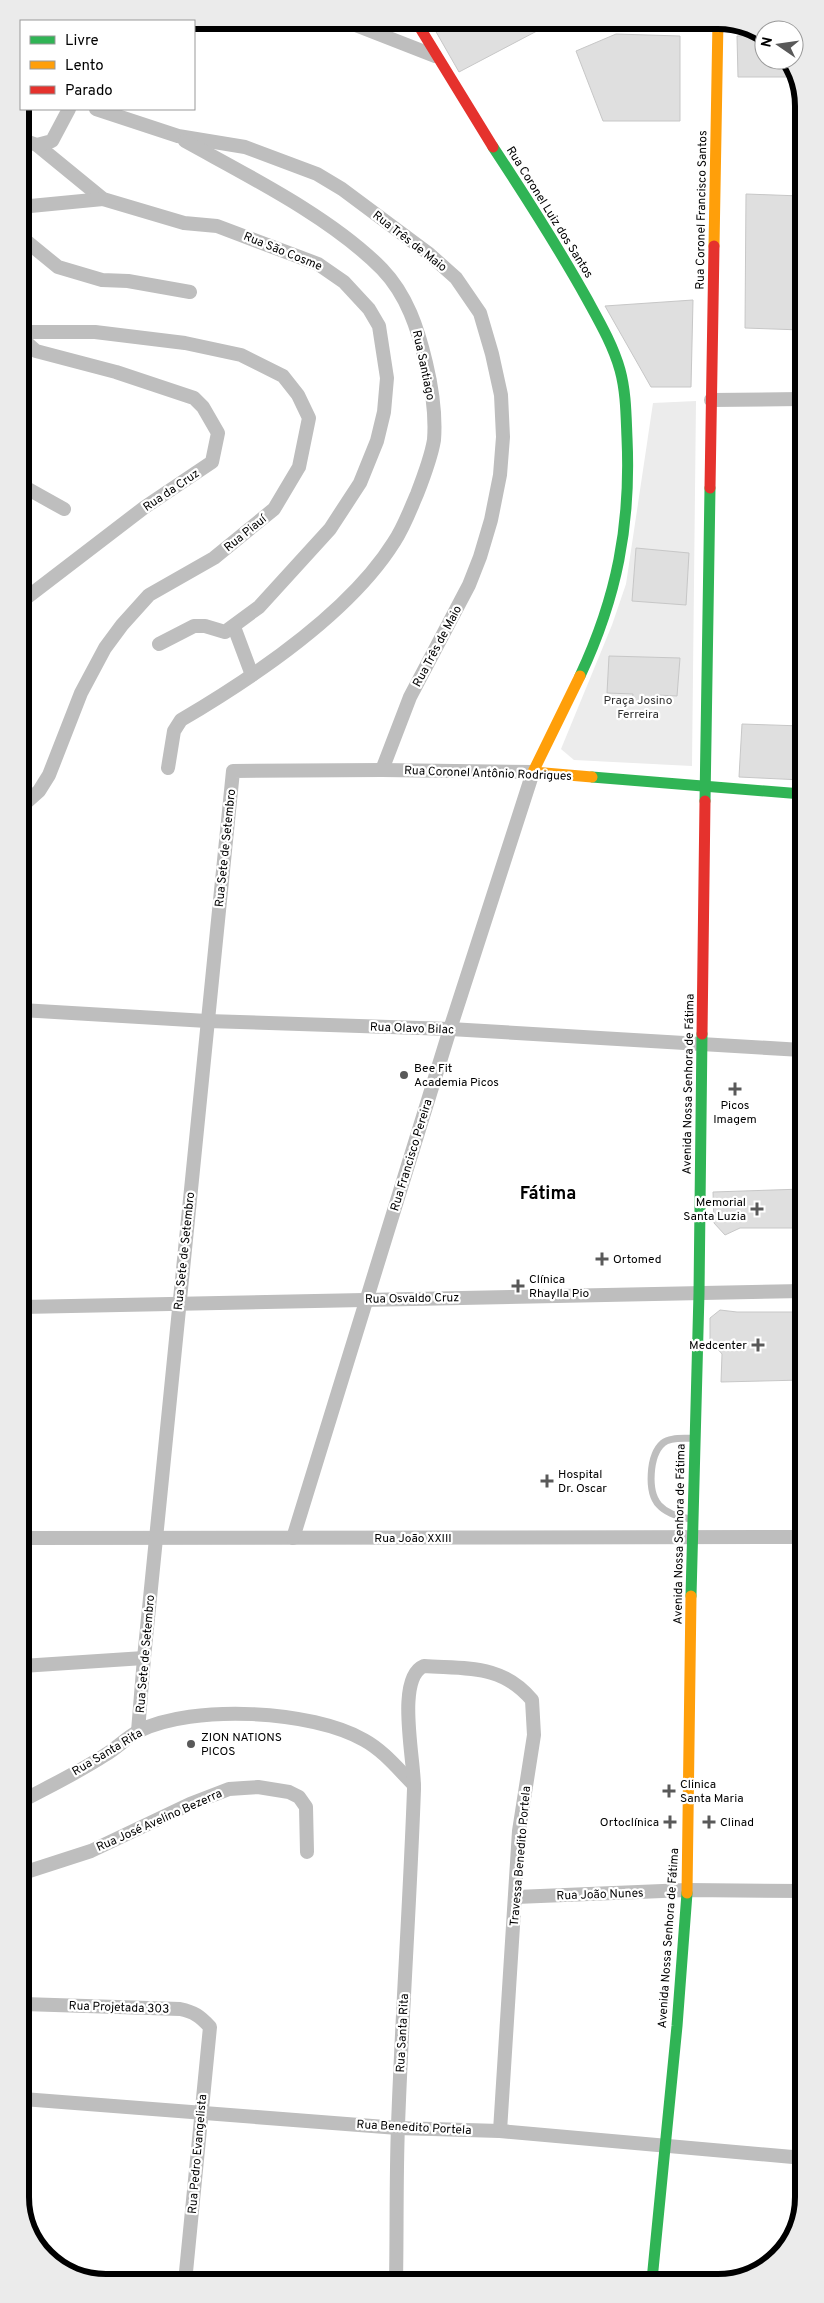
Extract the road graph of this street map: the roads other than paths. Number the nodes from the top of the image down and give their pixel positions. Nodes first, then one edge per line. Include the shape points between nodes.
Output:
1 (366, 29) edge
2 (420, 29) edge
3 (718, 29) edge
4 (435, 56) junction
5 (68, 110) edge
6 (99, 110) edge
7 (178, 136) junction
8 (29, 142) edge
9 (37, 145) junction
10 (103, 199) junction
11 (29, 206) edge
12 (29, 247) edge
13 (190, 292) dead end
14 (29, 332) edge
15 (29, 345) edge
16 (795, 399) edge
17 (711, 400) junction
18 (29, 489) edge
19 (64, 509) dead end
20 (29, 596) edge
21 (234, 627) junction
22 (160, 644) dead end
23 (252, 675) junction
24 (168, 768) dead end
25 (382, 770) junction
26 (233, 772) joint
27 (534, 772) junction
28 (705, 787) junction
29 (795, 793) edge
30 (29, 800) edge
31 (29, 1010) edge
32 (206, 1021) junction
33 (450, 1029) junction
34 (702, 1044) junction
35 (795, 1050) edge
36 (795, 1291) edge
37 (700, 1293) junction
38 (366, 1298) junction
39 (179, 1304) junction
40 (29, 1307) edge
41 (695, 1438) junction
42 (693, 1519) junction
43 (692, 1537) junction
44 (795, 1537) edge
45 (29, 1538) edge
46 (156, 1538) junction
47 (293, 1538) junction
48 (144, 1658) junction
49 (29, 1666) edge
50 (424, 1666) joint
51 (138, 1731) junction
52 (414, 1785) junction
53 (29, 1797) edge
54 (307, 1852) dead end
55 (29, 1870) edge
56 (687, 1890) junction
57 (795, 1891) edge
58 (516, 1897) junction
59 (29, 2004) edge
60 (210, 2026) joint
61 (29, 2100) edge
62 (201, 2114) junction
63 (398, 2128) junction
64 (500, 2131) junction
65 (664, 2145) junction
66 (795, 2157) edge
67 (186, 2274) edge
68 (396, 2274) edge
69 (653, 2274) edge

1 - 4 street
2 - 4 street, Rua Coronel Luiz dos Santos
3 - 17 street, Rua Coronel Francisco Santos
4 - 27 street, Rua Coronel Luiz dos Santos via 545,226 580,288 618,363 624,391 628,479 611,596 599,633
5 - 9 street via 52,141
6 - 7 street, Rua Três de Maio
7 - 23 street, Rua Santiago via 302,209 362,251 383,270 410,311 430,383 434,440 428,463 395,541 364,583 301,639
7 - 25 street, Rua Três de Maio via 245,147 317,174 428,253 456,278 480,313 501,395 500,475 491,520 469,585 410,697
8 - 9 street, Rua São Cosme
9 - 10 street, Rua São Cosme
10 - 11 street
10 - 21 street, Rua São Cosme via 184,222 217,226 318,264 344,282 369,309 379,326 387,378 384,412 377,441 360,483 330,529 259,607
12 - 13 street via 58,267 102,280 128,281
14 - 30 street, Rua Piauí via 95,332 185,343 241,355 283,376 310,418 299,467 274,510 214,558 149,595 105,648 81,693 49,775
15 - 20 street, Rua da Cruz via 36,351 116,372 194,398 203,406 218,433 212,462 145,507
16 - 17 street
17 - 28 street
18 - 19 street
21 - 22 street via 225,632 194,626
21 - 23 street
23 - 24 street, Rua Santiago via 181,720 174,731
25 - 26 street, Rua Coronel Antônio Rodrigues
25 - 27 street, Rua Coronel Antônio Rodrigues
26 - 32 street, Rua Sete de Setembro
27 - 28 street, Rua Coronel Antônio Rodrigues
27 - 33 street, Rua Francisco Pereira
28 - 29 street, Rua Coronel Antônio Rodrigues
28 - 34 street, Avenida Nossa Senhora de Fátima
31 - 32 street, Rua Olavo Bilac
32 - 33 street, Rua Olavo Bilac
32 - 39 street, Rua Sete de Setembro
33 - 34 street, Rua Olavo Bilac
33 - 38 street, Rua Francisco Pereira
34 - 35 street, Rua Olavo Bilac
34 - 37 street, Avenida Nossa Senhora de Fátima
36 - 37 street, Rua Osvaldo Cruz
37 - 38 street, Rua Osvaldo Cruz
37 - 41 street, Avenida Nossa Senhora de Fátima
38 - 39 street, Rua Osvaldo Cruz
38 - 47 street, Rua Francisco Pereira
39 - 40 street, Rua Osvaldo Cruz
39 - 46 street, Rua Sete de Setembro
41 - 42 street, Avenida Nossa Senhora de Fátima
41 - 42 lane via 669,1440 663,1444 655,1457 652,1474 654,1498 659,1505 671,1514
42 - 43 street, Avenida Nossa Senhora de Fátima
43 - 44 street, Rua João XXIII
43 - 47 street, Rua João XXIII
43 - 56 street, Avenida Nossa Senhora de Fátima
45 - 46 street, Rua João XXIII
46 - 47 street, Rua João XXIII
46 - 48 street, Rua Sete de Setembro
48 - 49 street
48 - 51 street, Rua Sete de Setembro
50 - 52 street, Rua Santa Rita via 417,1668 414,1674 407,1701
50 - 58 street, Travessa Benedito Portela via 494,1672 512,1681 532,1700 534,1735 519,1831
51 - 52 street, Rua Santa Rita via 179,1719 234,1712 311,1722 362,1739 382,1752
51 - 53 street, Rua Santa Rita via 104,1756
52 - 63 street, Rua Santa Rita
54 - 55 street, Rua José Avelino Bezerra via 306,1807 300,1797 289,1792 244,1788 229,1789 190,1804 91,1851
56 - 57 street, Rua João Nunes
56 - 58 street, Rua João Nunes
56 - 65 street, Avenida Nossa Senhora de Fátima
58 - 64 street, Travessa Benedito Portela
59 - 60 street, Rua Projetada 303 via 180,2009 201,2017
60 - 62 street, Rua Pedro Evangelista
61 - 62 street, Rua Benedito Portela
62 - 63 street, Rua Benedito Portela
62 - 67 street, Rua Pedro Evangelista
63 - 64 street, Rua Benedito Portela
63 - 68 street, Rua Santa Rita
64 - 65 street, Rua Benedito Portela
65 - 66 street, Rua Benedito Portela
65 - 69 street, Avenida Nossa Senhora de Fátima

